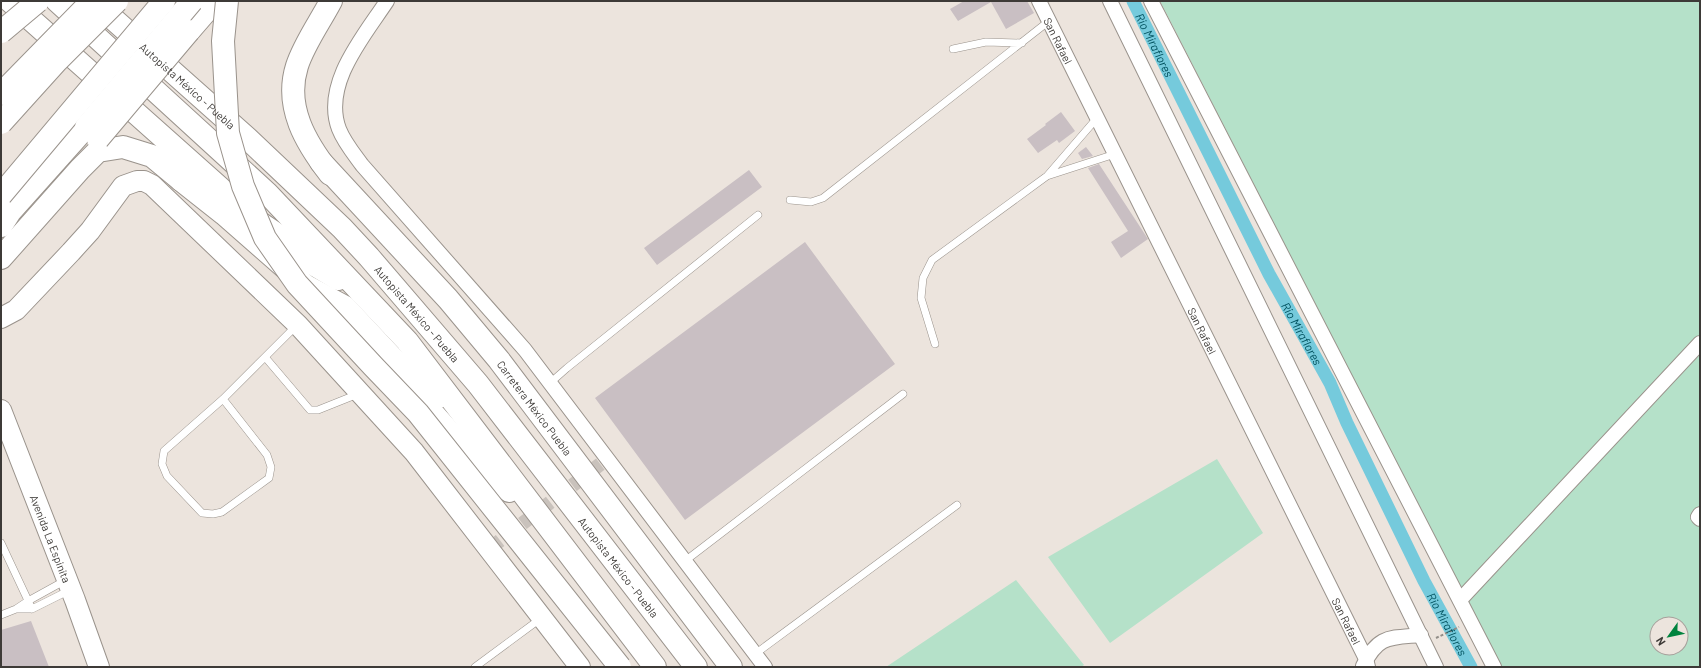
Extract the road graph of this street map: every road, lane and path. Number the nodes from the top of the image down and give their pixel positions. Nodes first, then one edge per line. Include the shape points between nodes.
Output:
1 (2, 1) edge
2 (10, 1) edge
3 (38, 1) edge
4 (57, 1) edge
5 (93, 1) edge
6 (117, 1) edge
7 (164, 1) edge
8 (192, 1) edge
9 (215, 1) edge
10 (227, 1) edge
11 (331, 1) edge
12 (387, 1) edge
13 (1039, 1) edge
14 (1110, 1) edge
15 (1151, 1) edge
16 (1049, 21) junction
17 (1, 26) edge
18 (1, 32) edge
19 (1022, 43) junction
20 (953, 49) dead end
21 (1, 94) edge
22 (1097, 118) junction
23 (1, 123) edge
24 (92, 133) junction
25 (1116, 154) junction
26 (321, 162) junction
27 (1047, 176) junction
28 (181, 180) junction
29 (220, 188) junction
30 (1, 195) edge
31 (790, 200) dead end
32 (758, 215) dead end
33 (1, 226) edge
34 (342, 228) junction
35 (1, 242) edge
36 (1, 258) edge
37 (397, 267) junction
38 (306, 286) junction
39 (364, 295) junction
40 (1, 318) edge
41 (298, 325) junction
42 (480, 337) junction
43 (1700, 343) edge
44 (935, 344) dead end
45 (265, 357) junction
46 (550, 383) junction
47 (478, 384) junction
48 (360, 393) junction
49 (903, 394) dead end
50 (223, 399) junction
51 (1, 410) edge
52 (461, 410) junction
53 (957, 505) dead end
54 (1700, 514) edge
55 (1700, 519) edge
56 (551, 530) junction
57 (1, 543) edge
58 (685, 561) junction
59 (69, 585) junction
60 (28, 600) junction
61 (1460, 600) junction
62 (32, 609) junction
63 (16, 610) junction
64 (1, 615) edge
65 (542, 617) junction
66 (1471, 621) junction
67 (1426, 638) junction
68 (755, 654) junction
69 (1366, 664) edge
70 (99, 667) edge
71 (475, 667) edge
72 (580, 667) edge
73 (620, 667) edge
74 (655, 667) edge
75 (696, 667) edge
76 (731, 667) edge
77 (765, 667) edge
78 (1436, 667) edge
79 (1494, 667) edge

1 - 17 main road
2 - 29 main road
3 - 18 main road, bridge
4 - 39 main road via 267,193
5 - 21 main road, bridge
5 - 34 main road, Autopista México - Puebla via 247,138
6 - 23 main road, bridge via 56,61
7 - 30 main road, bridge
8 - 24 main road, bridge
9 - 24 main road, bridge
10 - 73 main road, bridge via 223,41 228,133 243,186 265,238 297,284 418,412
11 - 26 main road via 301,56 294,84 294,107 298,121 304,136
12 - 46 street via 338,82 338,128 362,165 525,350
13 - 16 street, San Rafael
14 - 67 street
15 - 61 street
16 - 19 lane
16 - 22 street, San Rafael
19 - 20 lane via 986,42
19 - 31 lane via 823,198 811,202
22 - 25 street, San Rafael
22 - 27 lane
24 - 33 main road via 10,212
24 - 35 main road
25 - 27 lane
25 - 69 street, San Rafael
26 - 37 main road
26 - 42 main road, Carretera México Puebla
27 - 44 lane via 932,260 923,278 922,298
28 - 29 main road
28 - 36 main road via 152,156 123,147 98,152
28 - 38 main road
29 - 39 main road via 244,212 284,238 308,261
32 - 46 lane
34 - 37 main road via 372,252
34 - 47 main road, Autopista México - Puebla
37 - 42 main road via 445,303
37 - 47 main road
38 - 52 main road via 345,308 402,368
38 - 56 main road via 384,368 416,394 470,455
39 - 52 main road via 407,341
40 - 41 main road via 16,310 76,247 123,186 144,182 152,185
41 - 45 lane
41 - 48 main road
42 - 76 main road, Carretera México Puebla
43 - 61 street
45 - 48 lane via 310,410 318,410
45 - 50 lane
46 - 58 street
47 - 75 main road, Autopista México - Puebla
48 - 65 main road via 414,452
49 - 58 lane
50 - 50 lane via 164,451 162,464 167,476 202,513 222,512 269,478 272,467 267,455
51 - 59 main road, Avenida La Espinita
52 - 56 main road
53 - 68 lane
54 - 55 street
56 - 74 main road
57 - 60 lane
58 - 68 street
59 - 60 lane
59 - 62 lane
59 - 70 main road, Avenida La Espinita
60 - 62 lane
60 - 63 lane
61 - 66 street
62 - 63 lane
63 - 64 lane
65 - 71 lane
65 - 72 main road
66 - 67 path
66 - 79 street
67 - 69 street via 1388,638 1372,649
67 - 78 street
68 - 77 street

